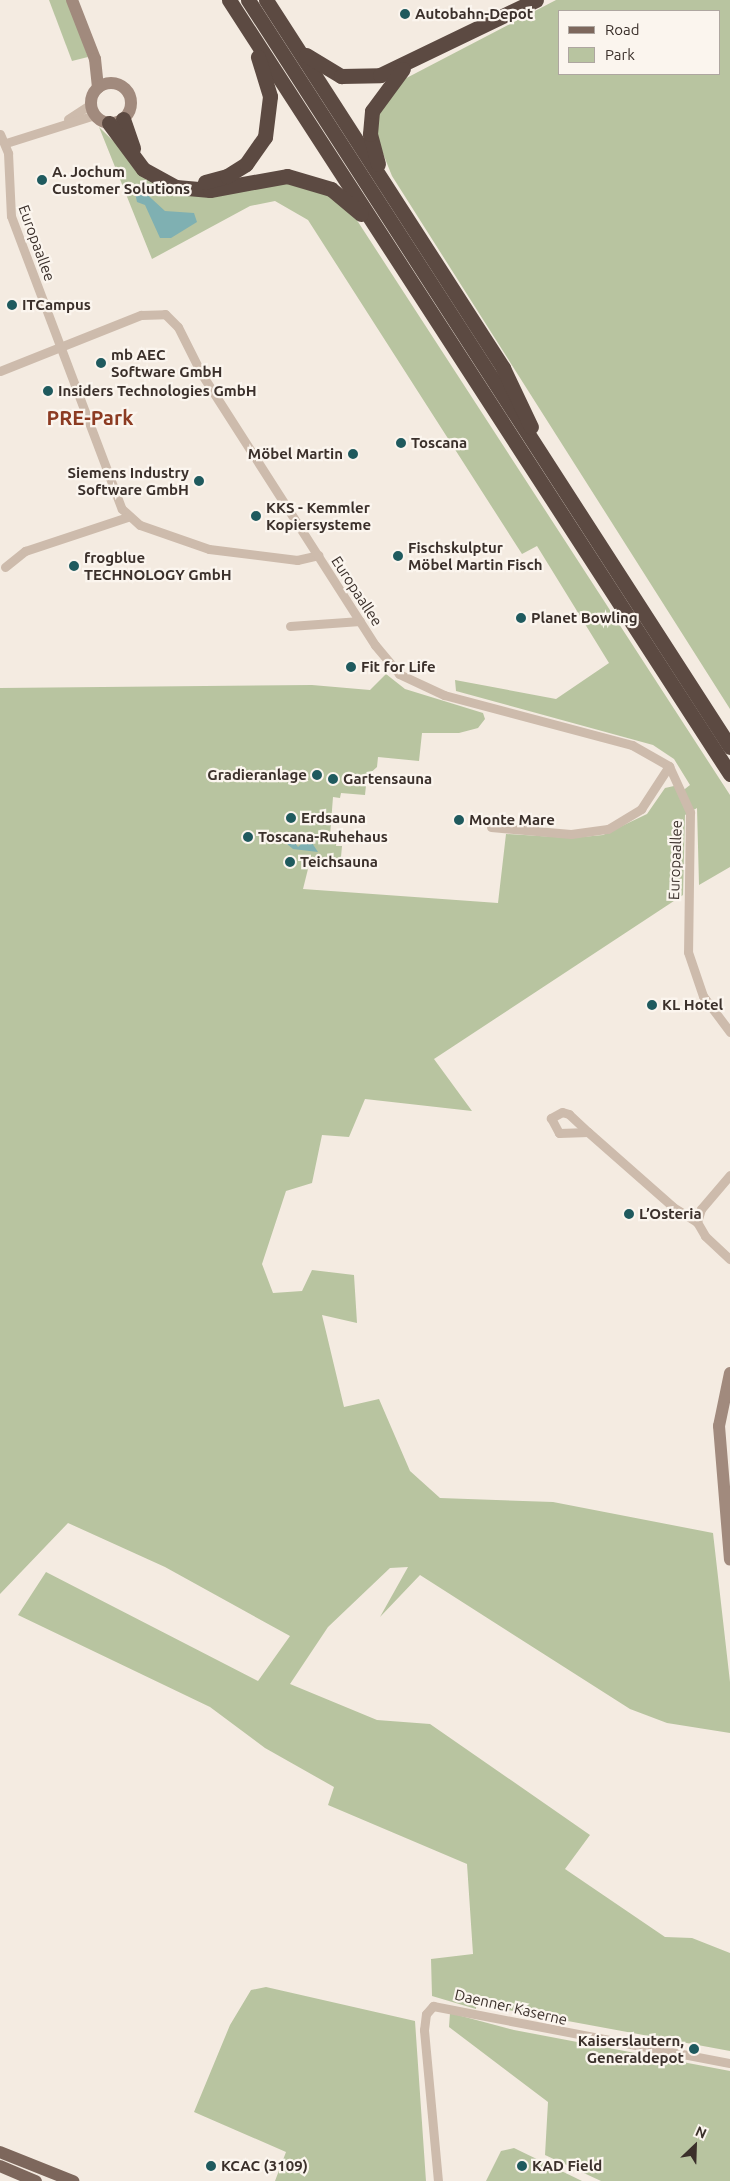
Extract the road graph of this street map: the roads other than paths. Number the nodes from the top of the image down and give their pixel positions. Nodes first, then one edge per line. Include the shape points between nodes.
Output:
1 (72, 0) edge
2 (77, 0) edge
3 (228, 0) edge
4 (248, 0) edge
5 (266, 0) edge
6 (536, 0) edge
7 (80, 18) junction
8 (244, 23) junction
9 (294, 43) junction
10 (405, 66) junction
11 (104, 85) junction
12 (93, 109) junction
13 (116, 121) junction
14 (0, 134) edge
15 (6, 143) junction
16 (384, 184) junction
17 (383, 237) junction
18 (60, 347) junction
19 (0, 371) edge
20 (543, 459) junction
21 (128, 517) junction
22 (318, 555) junction
23 (6, 568) dead end
24 (360, 621) junction
25 (290, 626) dead end
26 (730, 747) edge
27 (669, 766) junction
28 (730, 774) edge
29 (491, 827) dead end
30 (730, 1032) edge
31 (588, 1132) dead end
32 (730, 1175) edge
33 (698, 1222) junction
34 (730, 1259) edge
35 (730, 1373) edge
36 (730, 1560) edge
37 (730, 2063) edge
38 (0, 2152) edge
39 (0, 2166) edge
40 (36, 2181) edge
41 (71, 2181) edge
42 (438, 2181) edge

1 - 7 main road
2 - 7 main road
3 - 8 highway
4 - 20 highway
5 - 9 highway
6 - 10 highway
7 - 11 main road
8 - 13 highway via 267,81 271,112 265,137 246,164 214,181 172,179 151,167 133,148
8 - 17 highway
9 - 10 highway via 320,66 349,78 372,77
9 - 16 highway
10 - 16 highway via 379,96 371,118 373,150
11 - 12 main road
11 - 13 main road via 122,86 130,97 130,109
12 - 13 main road
12 - 15 street
13 - 17 highway via 128,153 160,181 190,191 267,178 310,181 347,201
14 - 15 street, Europaallee
15 - 18 street, Europaallee via 11,216
16 - 20 highway via 503,368
17 - 28 highway
18 - 19 street
18 - 21 street via 110,482
18 - 22 street, Europaallee via 149,312 172,319
20 - 26 highway
21 - 22 street via 158,533 224,552 297,560
21 - 23 street via 25,551
22 - 24 street, Europaallee
24 - 25 street
24 - 27 street, Europaallee via 390,666 418,686 632,745
27 - 29 street via 640,810 608,829 570,834
27 - 30 street, Europaallee via 679,780 690,812 688,952 703,996
31 - 33 street via 673,1207
32 - 33 street via 701,1209
33 - 34 street via 705,1236
35 - 36 main road via 719,1426
37 - 42 street, Daenner Kaserne via 434,2006 426,2014 424,2030
38 - 41 main road
39 - 40 main road

